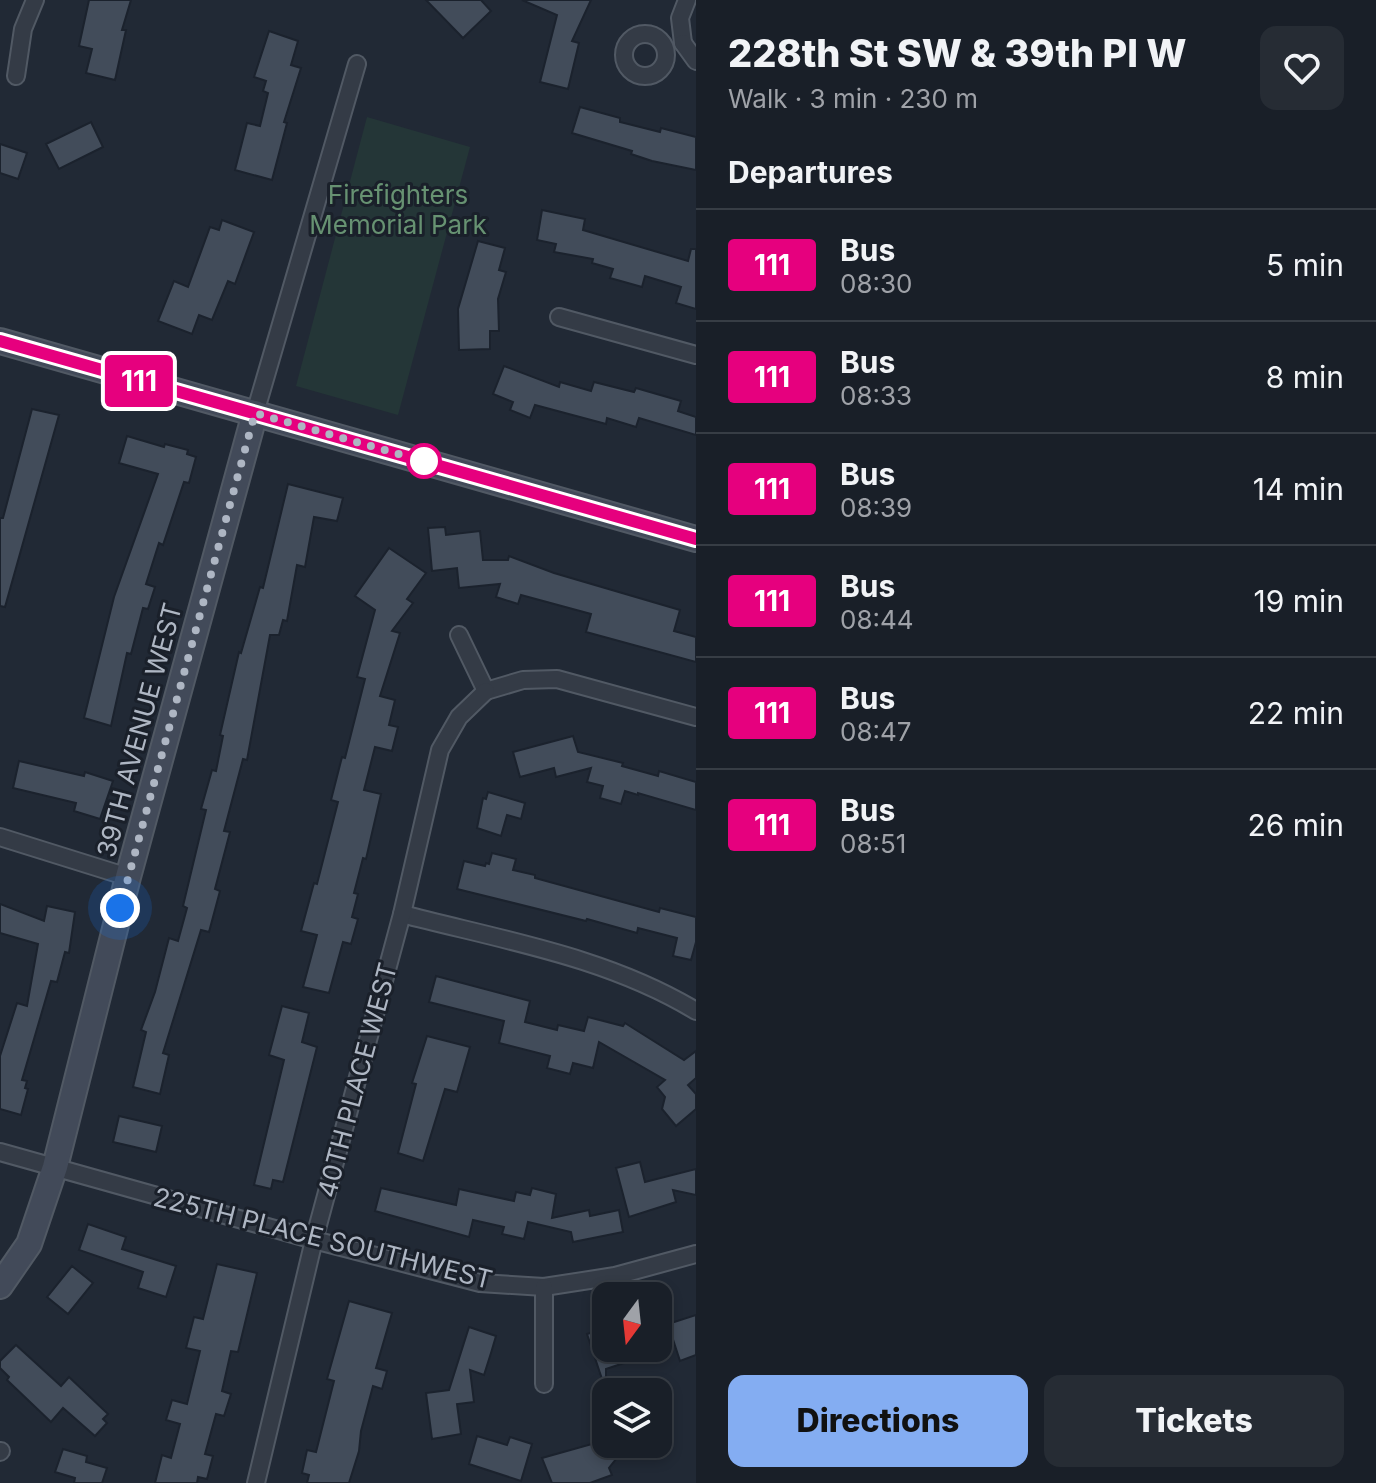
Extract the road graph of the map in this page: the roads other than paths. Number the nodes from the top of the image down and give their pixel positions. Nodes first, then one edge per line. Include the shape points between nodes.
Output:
1 (35, 0) edge
2 (687, 0) edge
3 (683, 43) junction
4 (665, 48) dead end
5 (696, 61) edge
6 (357, 64) dead end
7 (16, 76) dead end
8 (559, 317) dead end
9 (0, 341) edge
10 (696, 355) edge
11 (255, 413) junction
12 (696, 539) edge
13 (459, 635) dead end
14 (486, 691) junction
15 (696, 717) edge
16 (0, 837) edge
17 (128, 877) junction
18 (402, 914) junction
19 (696, 1011) edge
20 (0, 1152) edge
21 (55, 1167) junction
22 (314, 1240) junction
23 (696, 1254) edge
24 (0, 1286) edge
25 (544, 1287) junction
26 (544, 1384) dead end
27 (256, 1483) edge

1 - 7 street via 23,29
2 - 3 street via 680,18
3 - 4 street
3 - 5 street
6 - 11 street
8 - 10 street
9 - 11 street
11 - 12 street
11 - 17 street, 39TH AVENUE WEST
13 - 14 street
14 - 15 street via 523,680 557,679
14 - 18 street, 40TH PLACE WEST via 459,717 440,750
16 - 17 street
17 - 21 street, 39TH AVENUE WEST
18 - 19 street via 596,964 660,989
18 - 22 street, 40TH PLACE WEST
20 - 21 street, 225TH PLACE SOUTHWEST
21 - 22 street, 225TH PLACE SOUTHWEST
21 - 24 street, 39TH AVENUE WEST via 29,1244
22 - 25 street, 225TH PLACE SOUTHWEST via 480,1283
22 - 27 street, 40TH PLACE WEST
23 - 25 street, 225TH PLACE SOUTHWEST via 615,1276
25 - 26 street

